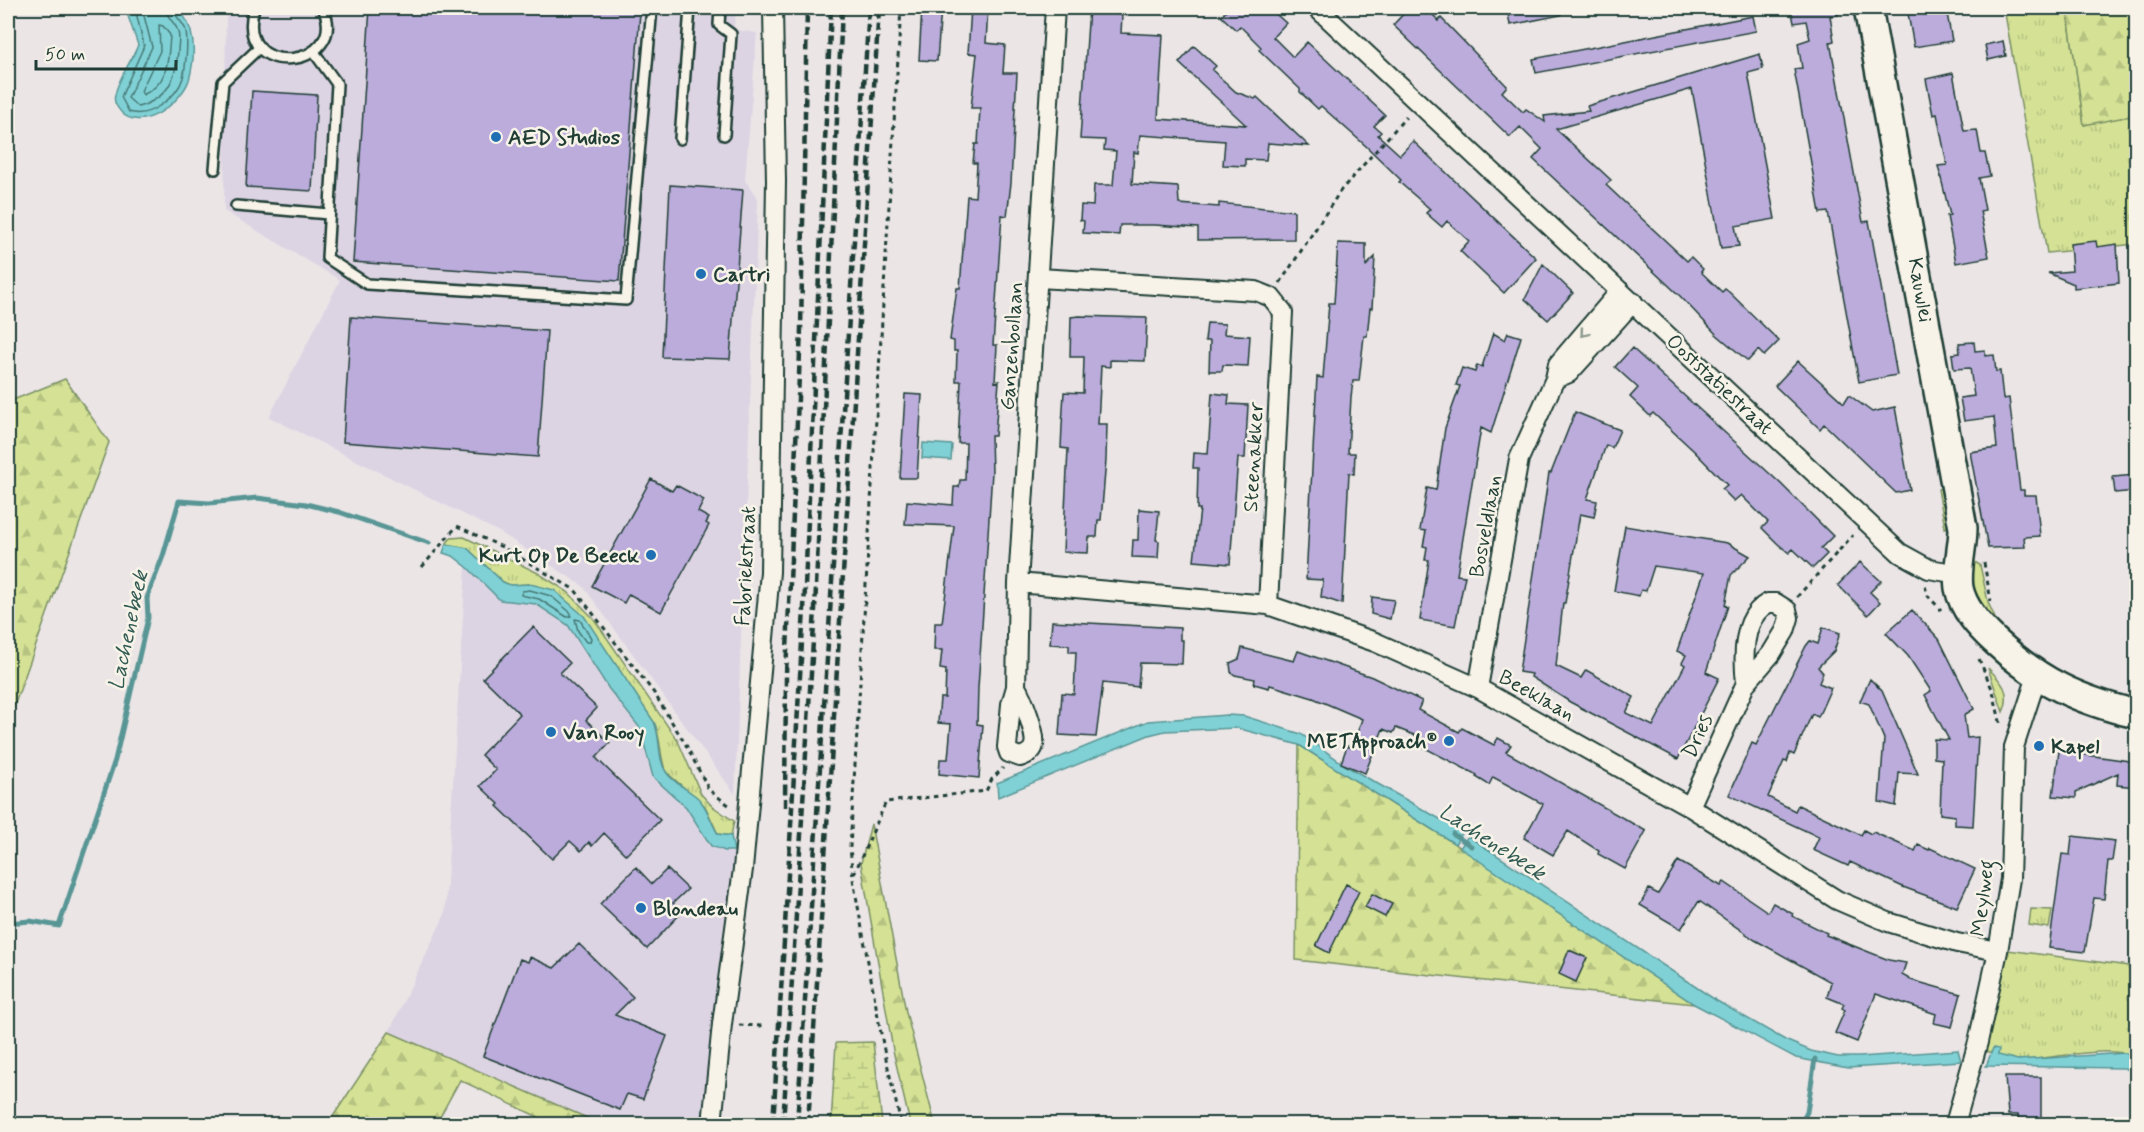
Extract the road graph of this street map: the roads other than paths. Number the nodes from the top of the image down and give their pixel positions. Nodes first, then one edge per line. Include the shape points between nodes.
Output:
1 (254, 8) edge
2 (323, 8) edge
3 (652, 8) edge
4 (690, 8) edge
5 (720, 8) edge
6 (768, 8) edge
7 (1055, 8) edge
8 (1317, 8) edge
9 (1868, 8) edge
10 (260, 47) junction
11 (314, 52) junction
12 (724, 135) dead end
13 (680, 139) dead end
14 (215, 169) dead end
15 (236, 207) dead end
16 (329, 214) junction
17 (1038, 278) junction
18 (1626, 297) junction
19 (1959, 574) junction
20 (1018, 584) junction
21 (1268, 605) junction
22 (2037, 676) junction
23 (1746, 683) junction
24 (1016, 687) junction
25 (1478, 688) junction
26 (2136, 714) edge
27 (1690, 807) junction
28 (1998, 951) junction
29 (712, 1125) edge
30 (1955, 1125) edge

1 - 10 lane via 253,34
2 - 11 lane via 327,26
3 - 16 lane via 626,300 367,284 327,258
4 - 13 lane
5 - 12 lane via 719,25 731,34
6 - 29 street, Fabriekstraat via 776,181 770,572 748,814
7 - 17 street, Ganzenbollaan
8 - 18 street, Ooststatiestraat
9 - 19 street, Kauwlei via 1963,528
10 - 11 lane via 286,60 301,59
10 - 14 lane via 223,82
11 - 16 lane via 337,84
15 - 16 lane
17 - 20 street, Ganzenbollaan
17 - 21 street, Steenakker via 1256,291 1271,297 1283,312
18 - 19 street, Ooststatiestraat via 1909,560 1929,569
18 - 25 street, Bosveldlaan via 1569,373 1555,379 1520,459
19 - 22 street via 1962,598 1975,620
20 - 21 street, Beeklaan
20 - 24 street, Ganzenbollaan
21 - 25 street, Beeklaan via 1376,642
22 - 26 street via 2095,703
22 - 28 street, Meylweg via 2014,747 2010,879
23 - 23 street, Dries via 1780,642 1789,618 1776,603 1768,603 1755,615 1746,636
23 - 27 street, Dries
24 - 24 street, Ganzenbollaan via 1007,747 1015,756 1026,755 1035,742
25 - 27 street, Beeklaan
27 - 28 street, Beeklaan via 1837,900 1899,926
28 - 30 street, Meylweg

